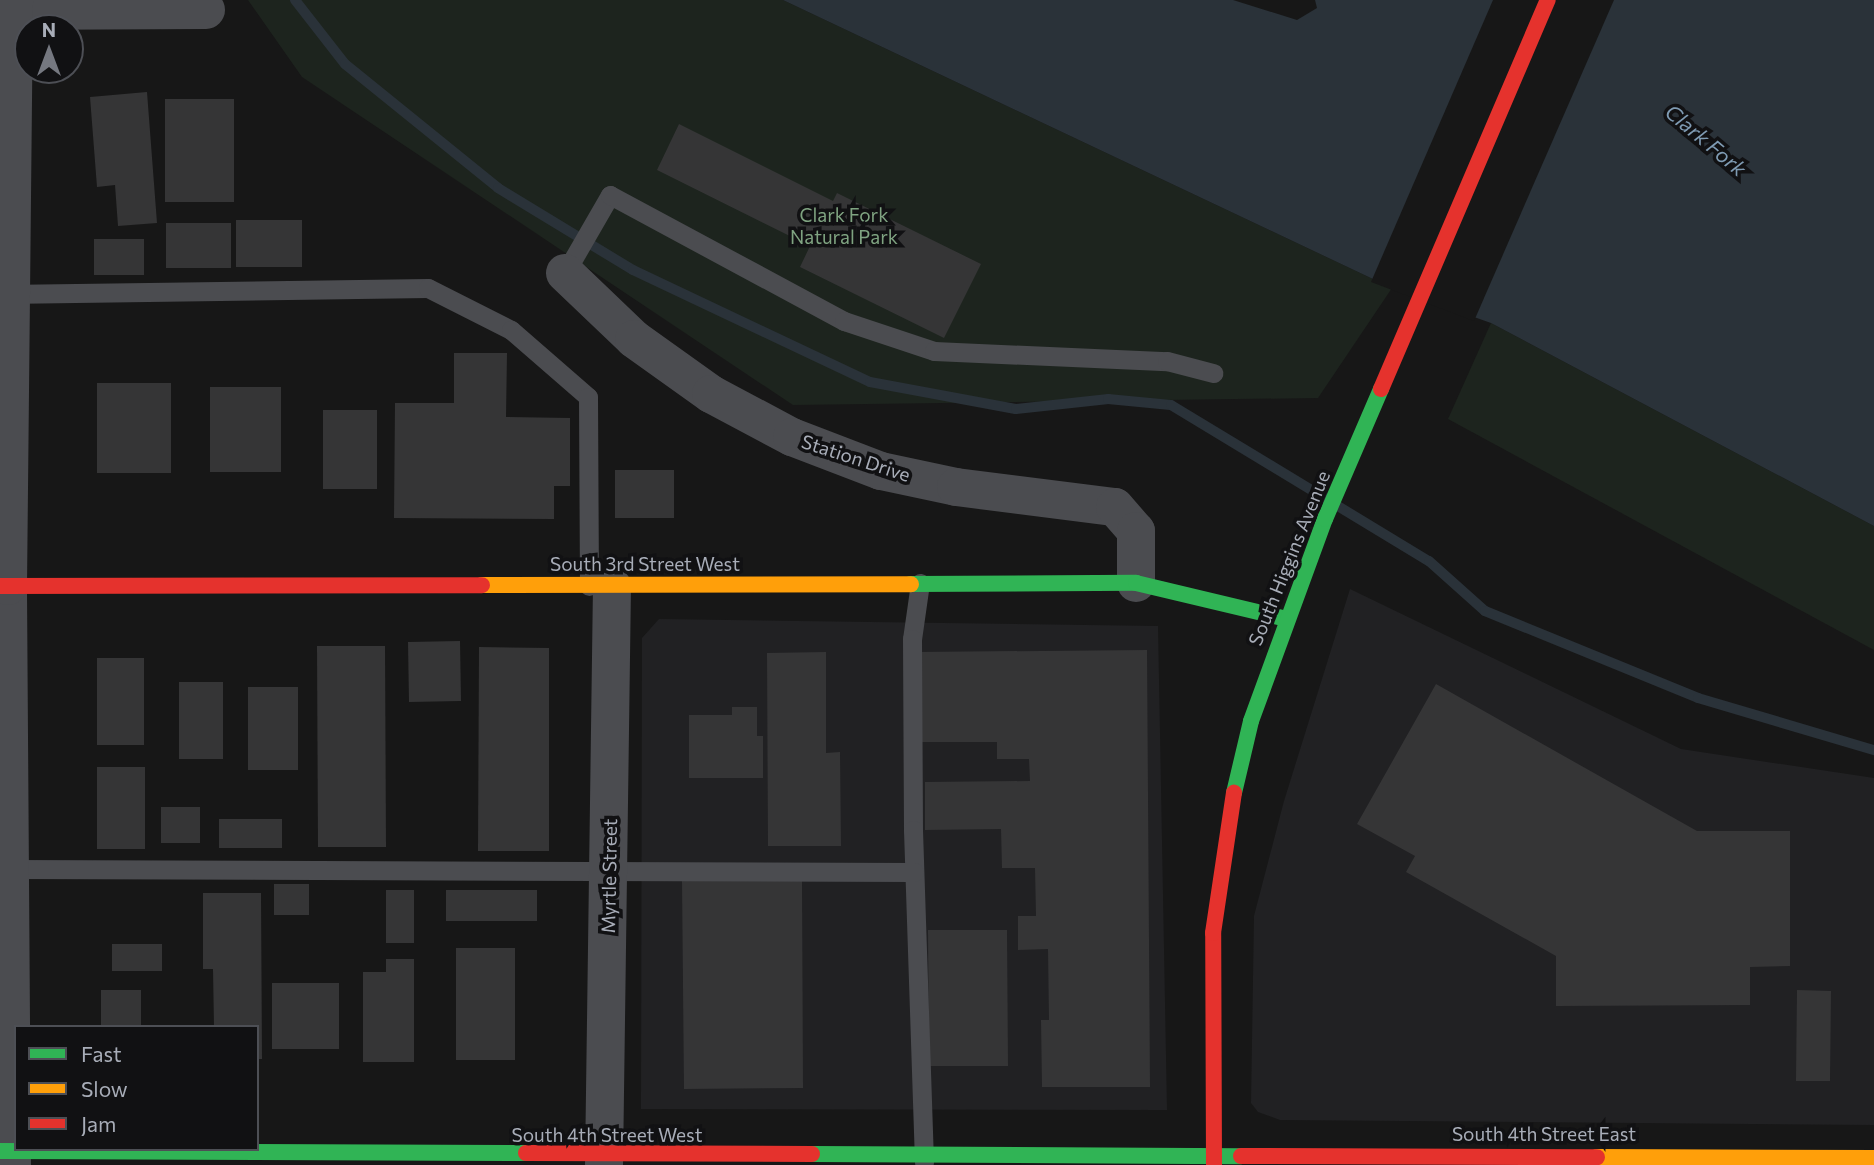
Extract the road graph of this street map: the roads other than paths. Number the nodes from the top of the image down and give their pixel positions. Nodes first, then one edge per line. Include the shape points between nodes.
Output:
1 (1548, 0) edge
2 (9, 7) edge
3 (206, 10) dead end
4 (569, 265) joint
5 (5, 294) edge
6 (1213, 373) dead end
7 (920, 583) junction
8 (1136, 583) junction
9 (4, 586) edge
10 (601, 586) junction
11 (1287, 619) junction
12 (5, 869) edge
13 (610, 870) junction
14 (914, 872) junction
15 (8, 1156) edge
16 (1214, 1159) edge
17 (604, 1160) edge
18 (924, 1160) edge
19 (1500, 1160) edge
20 (1864, 1160) edge

1 - 11 street, South Higgins Avenue via 1325,519
2 - 3 street
2 - 5 street
4 - 6 lane via 610,195 844,321 933,351 1167,361
4 - 8 street, Station Drive via 634,339 711,394 792,438 881,471 956,487 1115,506 1136,531
5 - 9 street
5 - 10 lane via 428,288 511,330 588,397
7 - 8 street, South 3rd Street West
7 - 10 street, South 3rd Street West
7 - 14 lane via 912,639
8 - 11 street, South 3rd Street West
9 - 10 street, South 3rd Street West
9 - 12 street
10 - 13 street, Myrtle Street
11 - 16 street, South Higgins Avenue via 1251,721 1225,834 1213,933
12 - 13 lane
12 - 15 street
13 - 14 lane
13 - 17 street, Myrtle Street
14 - 18 lane
15 - 17 street, South 4th Street West
16 - 18 street, South 4th Street West
16 - 19 street, South 4th Street East
17 - 18 street, South 4th Street West
19 - 20 street, South 4th Street East

